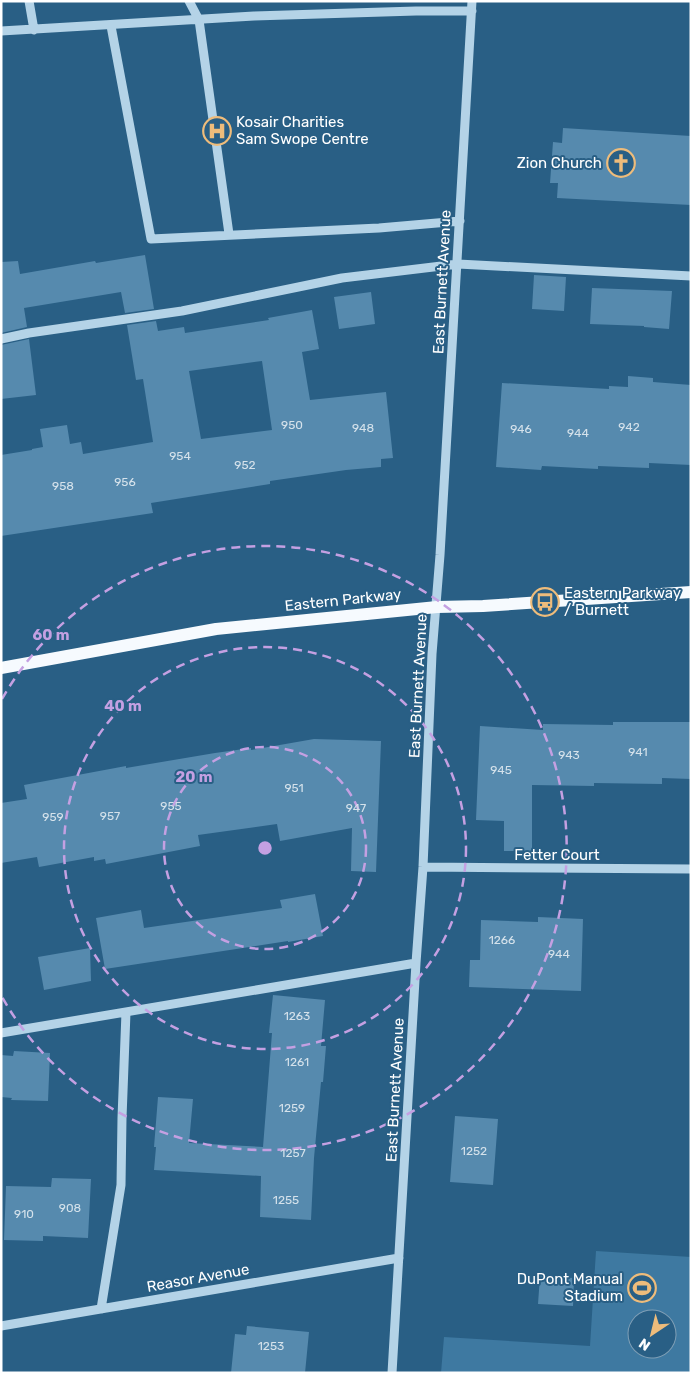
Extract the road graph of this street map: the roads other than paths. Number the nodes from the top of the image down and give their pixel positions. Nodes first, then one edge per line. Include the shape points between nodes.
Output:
1 (29, 1) edge
2 (189, 1) edge
3 (472, 1) edge
4 (472, 12) junction
5 (199, 20) junction
6 (111, 26) junction
7 (34, 30) junction
8 (1, 32) edge
9 (460, 221) junction
10 (229, 234) junction
11 (458, 264) junction
12 (691, 276) edge
13 (1, 339) edge
14 (691, 592) edge
15 (436, 607) junction
16 (1, 668) edge
17 (423, 867) junction
18 (691, 869) edge
19 (416, 963) junction
20 (126, 1012) junction
21 (1, 1033) edge
22 (399, 1258) junction
23 (101, 1309) junction
24 (1, 1326) edge
25 (392, 1373) edge

1 - 7 street
2 - 5 street
3 - 4 street, East Burnett Avenue
4 - 5 street via 416,11
4 - 9 street, East Burnett Avenue
5 - 6 street
5 - 10 street
6 - 7 street
6 - 10 street via 151,239
7 - 8 street
9 - 10 street
9 - 11 street, East Burnett Avenue
11 - 12 street
11 - 13 street via 342,278 182,311
11 - 15 street, East Burnett Avenue
14 - 15 main road, Eastern Parkway
15 - 16 main road, Eastern Parkway via 216,629
15 - 17 street, East Burnett Avenue
17 - 18 street, Fetter Court
17 - 19 street, East Burnett Avenue
19 - 20 street
19 - 22 street, East Burnett Avenue
20 - 21 street
20 - 23 street via 121,1185
22 - 23 street, Reasor Avenue
22 - 25 street, East Burnett Avenue
23 - 24 street, Reasor Avenue

